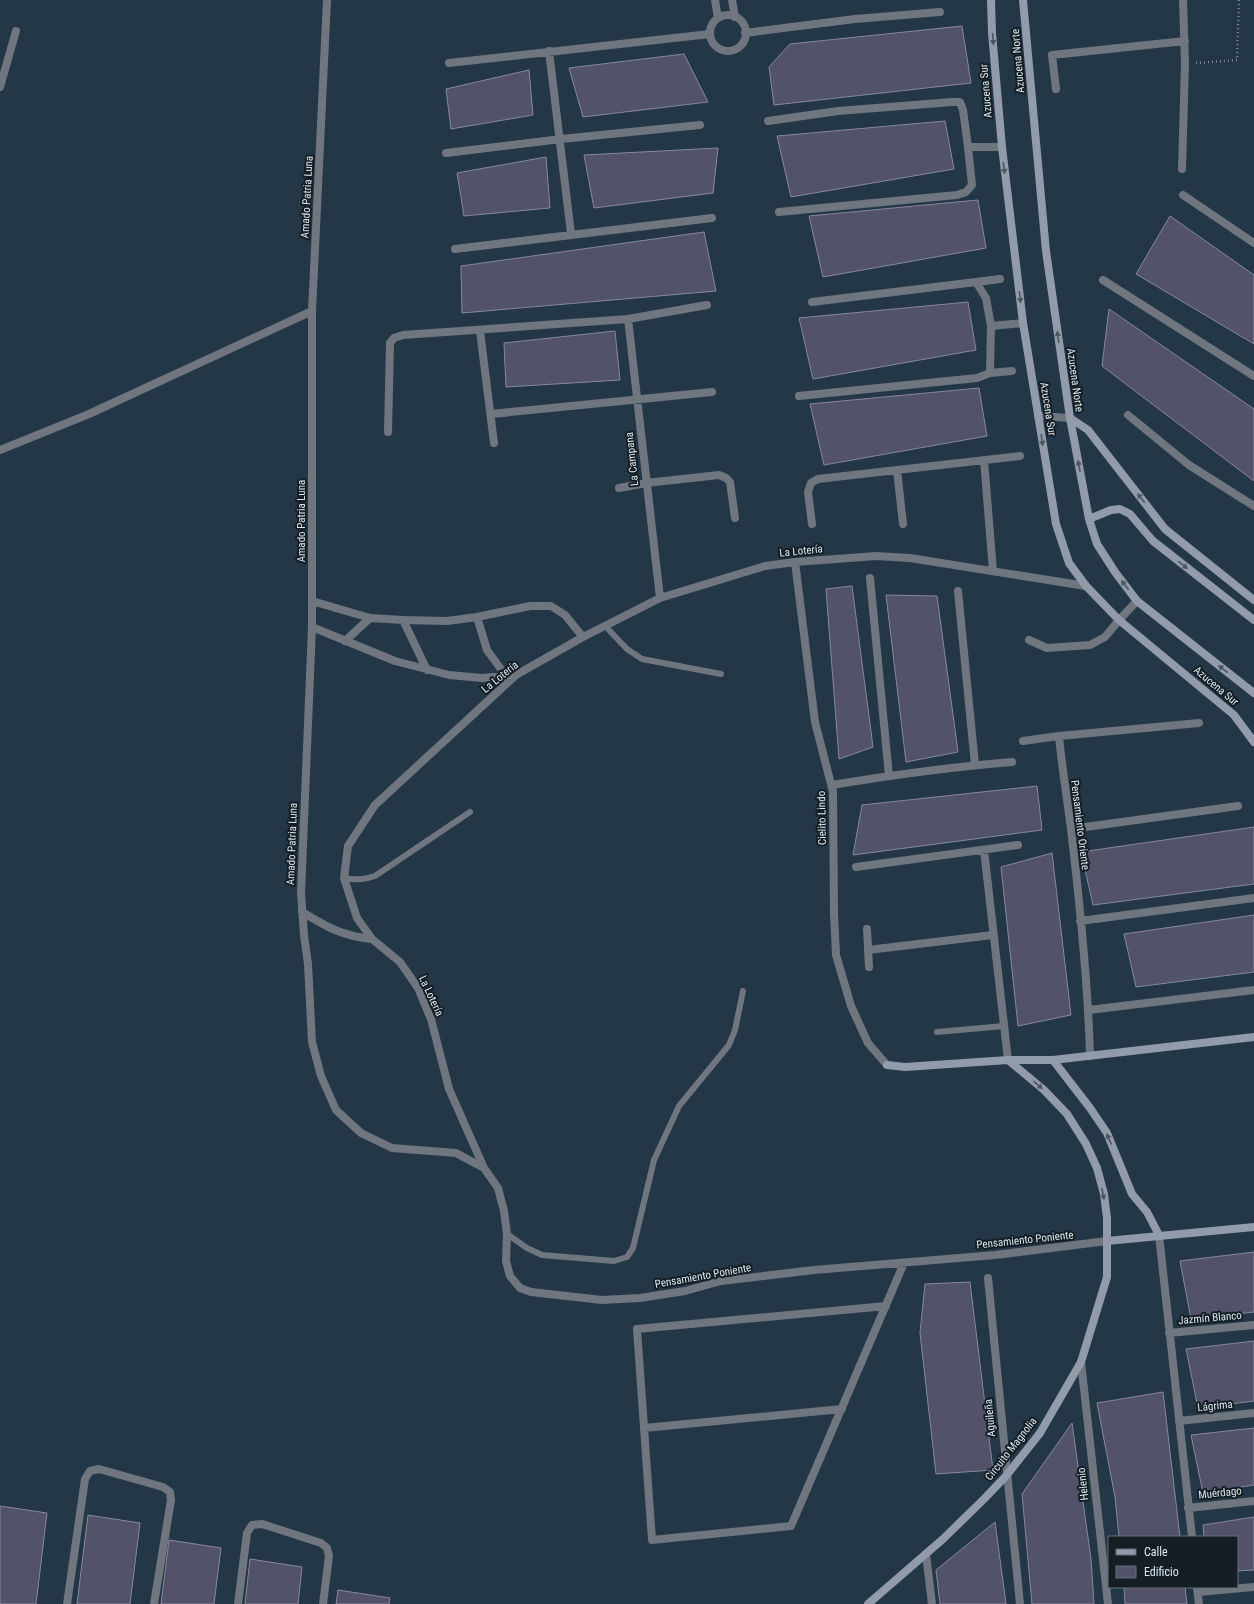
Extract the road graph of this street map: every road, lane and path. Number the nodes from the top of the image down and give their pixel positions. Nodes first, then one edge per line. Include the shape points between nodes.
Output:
1 (327, 0) edge
2 (715, 0) edge
3 (732, 0) edge
4 (992, 0) edge
5 (1024, 0) edge
6 (1183, 0) edge
7 (1239, 0) edge
8 (940, 12) dead end
9 (735, 17) junction
10 (718, 18) junction
11 (16, 31) dead end
12 (746, 32) junction
13 (710, 34) junction
14 (1185, 41) junction
15 (550, 51) junction
16 (449, 63) dead end
17 (1185, 64) junction
18 (0, 87) edge
19 (1056, 89) dead end
20 (768, 121) dead end
21 (700, 125) dead end
22 (561, 139) junction
23 (968, 147) junction
24 (1002, 147) junction
25 (446, 153) dead end
26 (1182, 169) dead end
27 (1183, 195) dead end
28 (780, 212) dead end
29 (712, 218) dead end
30 (571, 234) junction
31 (1254, 243) edge
32 (455, 249) dead end
33 (1000, 279) dead end
34 (1103, 280) dead end
35 (976, 282) junction
36 (812, 302) dead end
37 (706, 305) dead end
38 (312, 311) junction
39 (628, 319) junction
40 (1023, 323) junction
41 (991, 326) junction
42 (480, 330) junction
43 (1012, 371) dead end
44 (990, 373) junction
45 (1254, 376) edge
46 (712, 392) dead end
47 (799, 396) dead end
48 (637, 400) junction
49 (491, 414) junction
50 (1128, 415) dead end
51 (1038, 416) junction
52 (1070, 418) junction
53 (388, 432) dead end
54 (494, 443) dead end
55 (0, 450) edge
56 (1020, 456) dead end
57 (984, 460) junction
58 (897, 470) junction
59 (646, 483) junction
60 (619, 488) dead end
61 (1254, 506) edge
62 (735, 518) dead end
63 (1089, 519) junction
64 (812, 524) dead end
65 (903, 524) dead end
66 (795, 562) junction
67 (993, 571) junction
68 (870, 578) dead end
69 (1086, 586) junction
70 (958, 591) dead end
71 (660, 598) junction
72 (1254, 600) edge
73 (312, 601) junction
74 (1137, 601) junction
75 (477, 617) junction
76 (370, 618) junction
77 (403, 620) junction
78 (1118, 620) junction
79 (1254, 620) edge
80 (605, 626) junction
81 (312, 627) junction
82 (583, 637) junction
83 (1029, 640) dead end
84 (345, 641) junction
85 (427, 670) junction
86 (721, 674) dead end
87 (516, 675) junction
88 (506, 676) junction
89 (1254, 693) edge
90 (1199, 723) dead end
91 (1059, 736) junction
92 (1023, 741) dead end
93 (1254, 742) edge
94 (1012, 762) dead end
95 (975, 765) junction
96 (889, 776) junction
97 (832, 785) junction
98 (1238, 806) dead end
99 (470, 812) dead end
100 (1071, 829) junction
101 (1018, 845) dead end
102 (984, 850) junction
103 (856, 867) dead end
104 (344, 878) junction
105 (1254, 898) edge
106 (302, 912) junction
107 (1080, 921) junction
108 (867, 929) dead end
109 (993, 935) junction
110 (372, 939) junction
111 (868, 950) junction
112 (869, 966) dead end
113 (1254, 990) edge
114 (743, 991) dead end
115 (1089, 1010) junction
116 (1004, 1026) junction
117 (937, 1032) dead end
118 (1254, 1038) edge
119 (312, 1042) joint
120 (1090, 1056) junction
121 (1008, 1060) junction
122 (1053, 1060) junction
123 (484, 1168) junction
124 (1254, 1227) edge
125 (507, 1234) junction
126 (1159, 1235) junction
127 (1107, 1241) junction
128 (904, 1263) junction
129 (988, 1278) dead end
130 (886, 1306) junction
131 (1254, 1325) edge
132 (1169, 1333) junction
133 (1081, 1362) junction
134 (842, 1409) junction
135 (1254, 1413) edge
136 (1179, 1421) junction
137 (644, 1428) junction
138 (1006, 1476) junction
139 (1254, 1501) edge
140 (1188, 1508) junction
141 (1192, 1536) edge
142 (926, 1554) junction
143 (1254, 1587) edge
144 (1235, 1588) edge
145 (1238, 1588) edge
146 (1197, 1590) edge
147 (67, 1604) edge
148 (154, 1604) edge
149 (238, 1604) edge
150 (323, 1604) edge
151 (868, 1604) edge
152 (932, 1604) edge
153 (1020, 1604) edge
154 (1108, 1604) edge
155 (1199, 1604) edge

1 - 38 street, Amado Patria Luna
2 - 10 street
3 - 9 street
4 -> 24 street, Azucena Sur via 992,33
52 -> 5 street, Azucena Norte via 1046,251
6 - 14 street
7 - 17 path via 1237,60
8 - 12 street
9 - 10 street via 726,15
9 - 12 street
10 - 13 street via 712,25
11 - 18 street
12 - 13 street via 744,42 737,49 728,52 719,50 712,43
13 - 15 street
14 - 17 street
14 - 19 street via 1052,55
15 - 16 street
15 - 22 street
17 - 26 street
20 - 23 street via 838,111 960,102
21 - 22 street
22 - 25 street
22 - 30 street
23 - 24 street
23 - 28 street via 972,185 966,192 957,195
24 -> 40 street, Azucena Sur
27 - 31 street
29 - 30 street
30 - 32 street
33 - 35 street
34 - 45 street
35 - 36 street
35 - 41 street via 986,298
37 - 39 street
38 - 55 street via 89,414
38 - 73 street, Amado Patria Luna
39 - 42 street
39 - 48 street, La Campana
40 - 41 street
40 - 51 street, Azucena Sur
41 - 44 street
42 - 49 street
42 - 53 street via 402,335 394,338 390,343
43 - 44 street
44 - 47 street via 977,378
46 - 48 street
48 - 49 street
48 - 59 street, La Campana
49 - 54 street
50 - 61 street via 1189,466
51 - 52 street
51 -> 69 street, Azucena Sur via 1056,524 1069,563
63 -> 52 street, Azucena Norte
72 -> 52 street via 1165,529 1088,430
56 - 57 street
57 - 58 street
57 - 67 street
58 - 64 street via 818,479 811,483 808,492
58 - 65 street
59 - 60 street
59 - 62 street via 719,475 730,482
59 - 71 street, La Campana
74 -> 63 street, Azucena Norte via 1097,544
63 -> 79 street via 1111,510 1120,509 1130,514 1153,541
66 - 67 street, La Lotería via 876,556 910,558
66 - 71 street, La Lotería via 765,566
66 - 97 street, Cielito Lindo via 815,722
67 - 69 street, La Lotería
68 - 96 street
69 - 78 street, Azucena Sur
70 - 95 street
71 - 80 street, La Lotería
73 - 76 street
73 - 81 street, Amado Patria Luna
74 - 78 street
89 -> 74 street, Azucena Norte
75 - 77 street via 447,621
75 - 82 street via 530,606 551,606 565,615
75 - 88 street via 487,650
76 - 77 street
76 - 84 street
77 - 85 street
78 - 83 street via 1105,637 1090,646 1047,648
78 - 93 street, Azucena Sur via 1234,715
80 - 82 street, La Lotería
80 - 86 lane via 627,649 642,659
81 - 84 street
81 - 106 street, Amado Patria Luna
82 - 87 street, La Lotería
84 - 85 street via 395,661
85 - 88 street via 482,678
87 - 88 street
87 - 104 street, La Lotería via 375,805 348,846
90 - 91 street
91 - 92 street
91 - 100 street, Pensamiento Oriente
94 - 95 street
95 - 96 street
96 - 97 street
97 - 121 street, Cielito Lindo via 836,955 851,1006 868,1043 887,1065 905,1067
98 - 100 street
99 - 104 lane via 375,876 357,881
100 - 107 street, Pensamiento Oriente
101 - 102 street
102 - 103 street
102 - 109 street
104 - 110 street, La Lotería via 357,918
105 - 107 street
106 - 110 street via 333,930
106 - 119 street, Amado Patria Luna
107 - 115 street, Pensamiento Oriente
108 - 111 street
109 - 111 street
109 - 116 street
110 - 123 street, La Lotería via 400,962 418,988 431,1019 450,1089
111 - 112 street
113 - 115 street
114 - 125 lane via 735,1030 729,1045 679,1106 654,1160 633,1248 627,1257 614,1262 542,1255
115 - 120 street, Pensamiento Oriente
116 - 117 lane
116 - 121 street
118 - 120 street
119 - 123 street, Pensamiento Poniente via 321,1076 336,1110 361,1133 392,1148 456,1153
120 - 122 street
121 - 122 street
121 -> 127 street, Circuito Magnolia via 1044,1090 1067,1114 1086,1144 1097,1168 1104,1194
126 -> 122 street via 1147,1212 1132,1194 1107,1133
123 - 125 street, Pensamiento Poniente via 498,1188
124 - 126 street, Pensamiento Poniente
125 - 128 street, Pensamiento Poniente via 506,1261 510,1276 520,1288 531,1292 602,1300 640,1298 728,1280
126 - 127 street, Pensamiento Poniente
126 - 132 street
127 - 128 street, Pensamiento Poniente
127 - 133 street, Circuito Magnolia via 1107,1277
128 - 130 street
129 - 138 street, Aguileña
130 - 134 street
130 - 137 street via 637,1328
131 - 132 street, Jazmín Blanco
132 - 136 street
133 - 138 street, Circuito Magnolia via 1040,1433
133 - 154 street, Helenio
134 - 137 street
134 - 137 street via 791,1526 652,1540
135 - 136 street, Lágrima
136 - 140 street
138 - 142 street, Circuito Magnolia
138 - 153 street, Aguileña
139 - 140 street, Muérdago
140 - 141 street
142 - 151 street, Circuito Magnolia
142 - 152 street
143 - 145 street
144 - 146 street
146 - 155 street
147 - 148 street via 85,1479 90,1471 99,1469 163,1487 170,1492 171,1500
149 - 150 street via 247,1533 252,1525 262,1524 321,1543 327,1548

